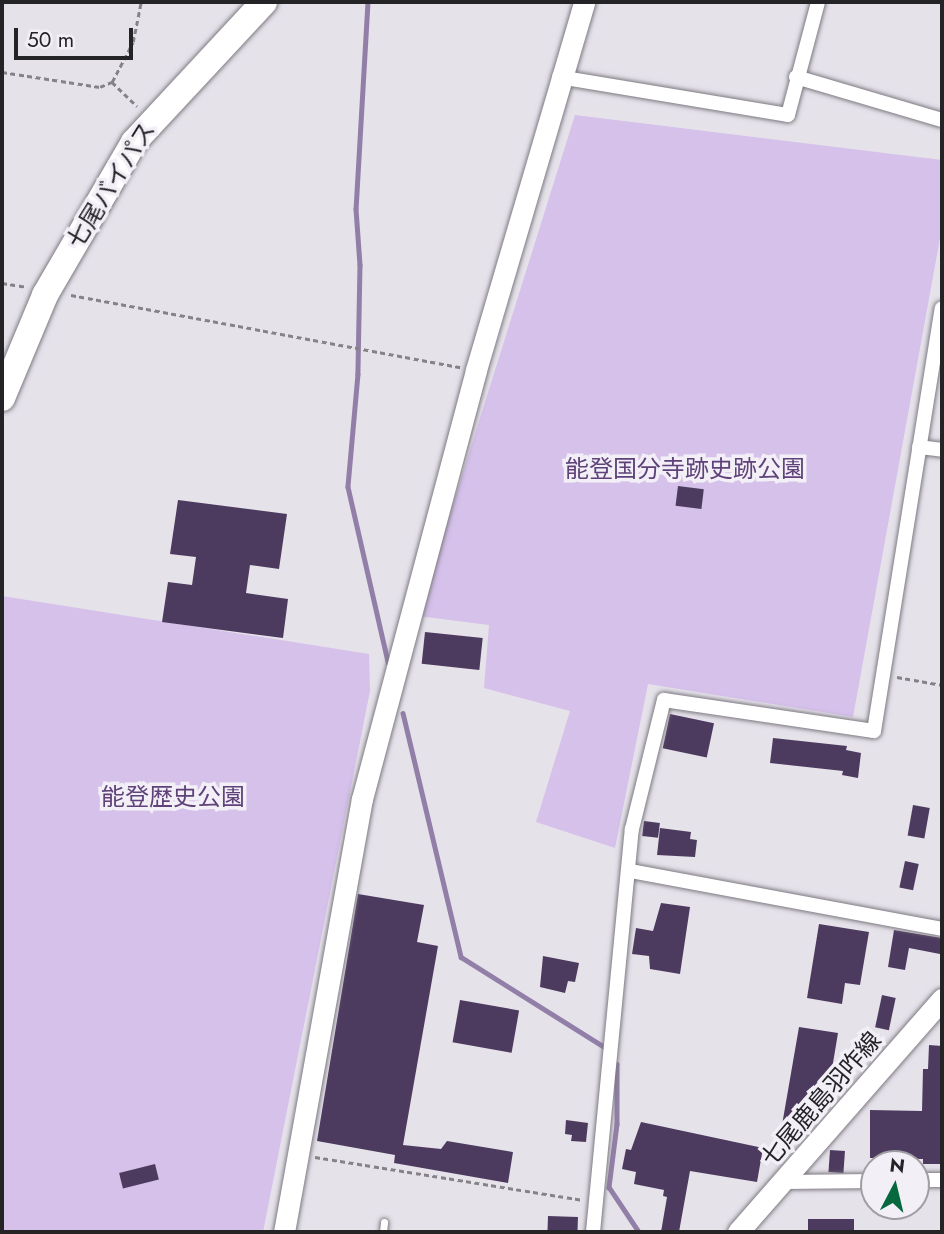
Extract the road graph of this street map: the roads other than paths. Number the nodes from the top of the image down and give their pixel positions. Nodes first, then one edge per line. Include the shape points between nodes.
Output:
1 (264, 2) edge
2 (584, 2) edge
3 (818, 2) edge
4 (559, 77) junction
5 (796, 77) junction
6 (942, 120) edge
7 (942, 308) edge
8 (2, 398) edge
9 (919, 447) junction
10 (942, 450) edge
11 (631, 871) junction
12 (942, 929) edge
13 (942, 999) edge
14 (860, 1181) edge
15 (784, 1182) junction
16 (384, 1222) dead end
17 (284, 1232) edge
18 (383, 1232) edge
19 (593, 1232) edge
20 (738, 1232) edge

1 - 8 highway, 七尾バイパス via 151,119 91,210 47,291
2 - 4 street
3 - 5 street
4 - 5 street via 788,115
4 - 17 street via 362,799
5 - 6 street
7 - 9 street
9 - 10 street
9 - 11 street via 874,732 664,700 632,829
11 - 12 street
11 - 19 street
13 - 15 street, 七尾鹿島羽咋線
14 - 15 street
15 - 20 street, 七尾鹿島羽咋線
16 - 18 lane

